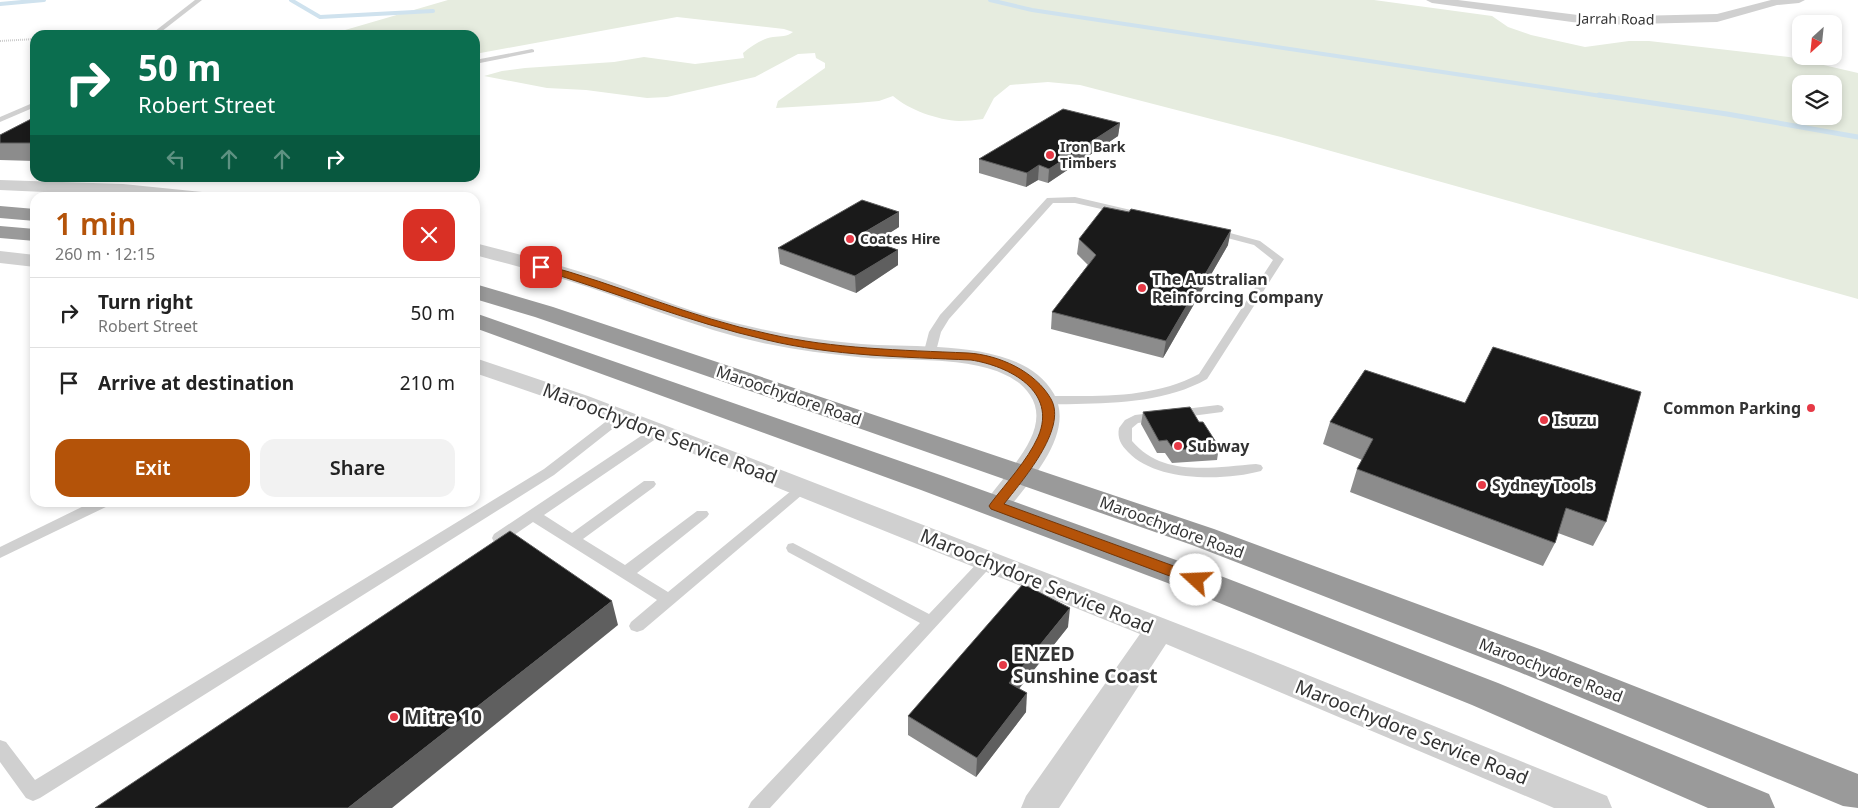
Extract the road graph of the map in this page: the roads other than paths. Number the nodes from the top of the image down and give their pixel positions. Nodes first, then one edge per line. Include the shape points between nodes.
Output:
1 (199, 0) edge
2 (1432, 0) edge
3 (1799, 0) edge
4 (160, 30) edge
5 (532, 51) dead end
6 (480, 61) edge
7 (30, 106) edge
8 (0, 120) edge
9 (0, 185) edge
10 (153, 192) edge
11 (0, 212) edge
12 (30, 215) edge
13 (1159, 219) edge
14 (1205, 229) edge
15 (0, 232) edge
16 (30, 235) edge
17 (480, 250) edge
18 (0, 257) edge
19 (30, 260) edge
20 (480, 293) edge
21 (480, 322) edge
22 (929, 354) junction
23 (480, 367) edge
24 (1046, 400) junction
25 (1218, 409) dead end
26 (621, 416) junction
27 (658, 431) junction
28 (1256, 468) dead end
29 (1021, 473) junction
30 (649, 484) dead end
31 (802, 489) junction
32 (996, 506) junction
33 (95, 507) edge
34 (702, 514) dead end
35 (533, 515) junction
36 (499, 538) edge
37 (572, 540) junction
38 (793, 548) dead end
39 (0, 553) edge
40 (988, 561) junction
41 (626, 573) junction
42 (669, 600) junction
43 (931, 622) junction
44 (637, 626) dead end
45 (1159, 630) junction
46 (0, 748) edge
47 (1858, 793) edge
48 (758, 808) edge
49 (1039, 808) edge
50 (1594, 808) edge
51 (1754, 808) edge

1 - 4 lane
2 - 3 street, Jarrah Road via 1594,21 1717,18 1777,2
5 - 6 lane
7 - 8 lane
9 - 10 street
11 - 12 highway
13 - 22 lane via 1075,200 1050,200 944,317 935,332
14 - 24 lane via 1257,243 1279,259 1203,376 1192,384 1151,394
15 - 16 highway
17 - 22 street via 769,338 860,351
18 - 19 street
20 - 29 highway, Maroochydore Road
21 - 32 highway
22 - 24 street via 971,357 1003,365 1027,378
23 - 26 street, Maroochydore Service Road
24 - 29 street via 1045,435
25 - 28 lane via 1135,419 1125,427 1124,435 1127,443 1146,460 1169,469 1191,473
26 - 27 street, Maroochydore Service Road
26 - 46 lane via 549,472 33,792
27 - 31 street, Maroochydore Service Road
27 - 35 lane
29 - 32 street
29 - 47 highway, Maroochydore Road via 1368,599
30 - 37 lane
31 - 40 street, Maroochydore Service Road
31 - 42 lane
32 - 51 highway via 1356,642
33 - 39 lane
34 - 41 lane
35 - 36 lane
35 - 37 lane
37 - 41 lane
38 - 43 lane
40 - 43 lane
40 - 45 street, Maroochydore Service Road
41 - 42 lane
42 - 44 lane
43 - 48 lane
45 - 49 street
45 - 50 street, Maroochydore Service Road via 1397,724

